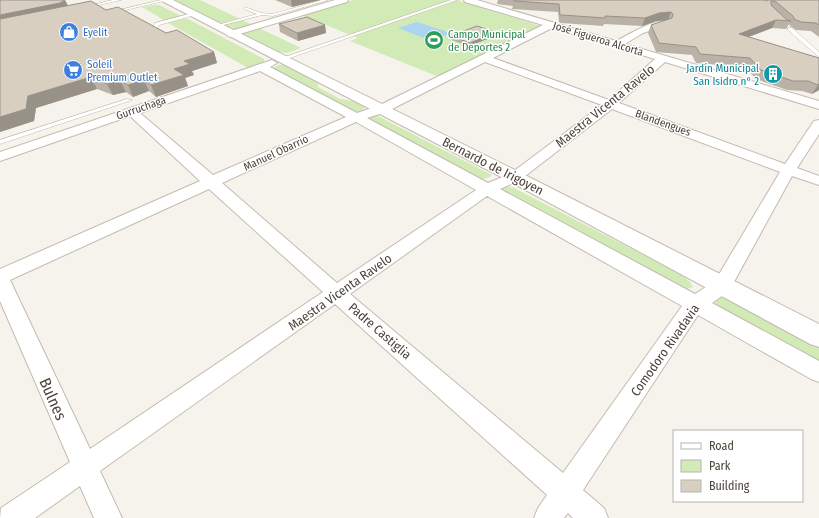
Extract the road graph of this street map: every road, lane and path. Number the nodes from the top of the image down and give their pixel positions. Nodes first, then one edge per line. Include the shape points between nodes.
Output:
1 (112, 0) edge
2 (119, 0) edge
3 (166, 0) edge
4 (326, 0) edge
5 (344, 0) edge
6 (455, 0) edge
7 (468, 0) edge
8 (286, 7) dead end
9 (245, 8) dead end
10 (108, 13) edge
11 (193, 14) junction
12 (260, 14) junction
13 (665, 23) edge
14 (551, 25) junction
15 (216, 26) junction
16 (790, 29) edge
17 (230, 34) junction
18 (168, 38) edge
19 (617, 45) junction
20 (819, 55) edge
21 (484, 58) junction
22 (663, 58) junction
23 (282, 59) junction
24 (261, 67) junction
25 (611, 104) junction
26 (130, 105) junction
27 (819, 105) edge
28 (382, 109) junction
29 (356, 116) junction
30 (819, 124) edge
31 (0, 142) edge
32 (0, 157) edge
33 (788, 170) junction
34 (515, 177) junction
35 (819, 181) edge
36 (212, 182) junction
37 (487, 189) junction
38 (0, 278) edge
39 (722, 286) junction
40 (337, 294) junction
41 (695, 304) junction
42 (819, 336) edge
43 (819, 372) edge
44 (84, 469) junction
45 (566, 493) junction
46 (11, 518) edge
47 (108, 518) edge
48 (548, 518) edge
49 (594, 518) edge

1 - 2 lane via 80,8
3 - 10 lane
3 - 11 street, Bernardo de Irigoyen
4 - 12 lane via 274,15
5 - 17 street
6 - 23 lane
7 - 14 street, José Figueroa Alcorta
8 - 12 lane
9 - 12 lane
11 - 15 street, Bernardo de Irigoyen
11 - 18 lane via 157,24 155,28
12 - 15 lane
13 - 19 street via 640,31
14 - 19 street, José Figueroa Alcorta
14 - 21 street, Manuel Obarrio
15 - 17 street, Bernardo de Irigoyen
16 - 20 lane
17 - 23 street, Bernardo de Irigoyen
19 - 22 street, José Figueroa Alcorta
21 - 25 street, Blandengues
21 - 28 street, Manuel Obarrio
22 - 25 street, Maestra Vicenta Ravelo
22 - 27 street, José Figueroa Alcorta
23 - 24 street, Gurruchaga
23 - 28 street, Bernardo de Irigoyen
24 - 26 street, Gurruchaga
24 - 29 street, Bernardo de Irigoyen
25 - 33 street, Blandengues
25 - 34 street, Maestra Vicenta Ravelo
26 - 31 lane
26 - 32 street, Gurruchaga
26 - 36 street, Padre Castiglia
28 - 29 street, Manuel Obarrio
28 - 34 street, Bernardo de Irigoyen
29 - 36 street, Manuel Obarrio
29 - 37 street, Bernardo de Irigoyen
30 - 33 street, Comodoro Rivadavia
33 - 35 street, Blandengues
33 - 39 street, Comodoro Rivadavia
34 - 37 street, Maestra Vicenta Ravelo
34 - 39 street, Bernardo de Irigoyen
36 - 38 street, Manuel Obarrio
36 - 40 street, Padre Castiglia
37 - 40 street, Maestra Vicenta Ravelo
37 - 41 street, Bernardo de Irigoyen
38 - 44 street, Bulnes
39 - 41 street, Comodoro Rivadavia
39 - 42 street, Bernardo de Irigoyen
40 - 44 street, Maestra Vicenta Ravelo
40 - 45 street, Padre Castiglia
41 - 43 street, Bernardo de Irigoyen
41 - 45 street, Comodoro Rivadavia
44 - 46 street, Maestra Vicenta Ravelo
44 - 47 street, Bulnes
45 - 48 street, Comodoro Rivadavia
45 - 49 street, Padre Castiglia

